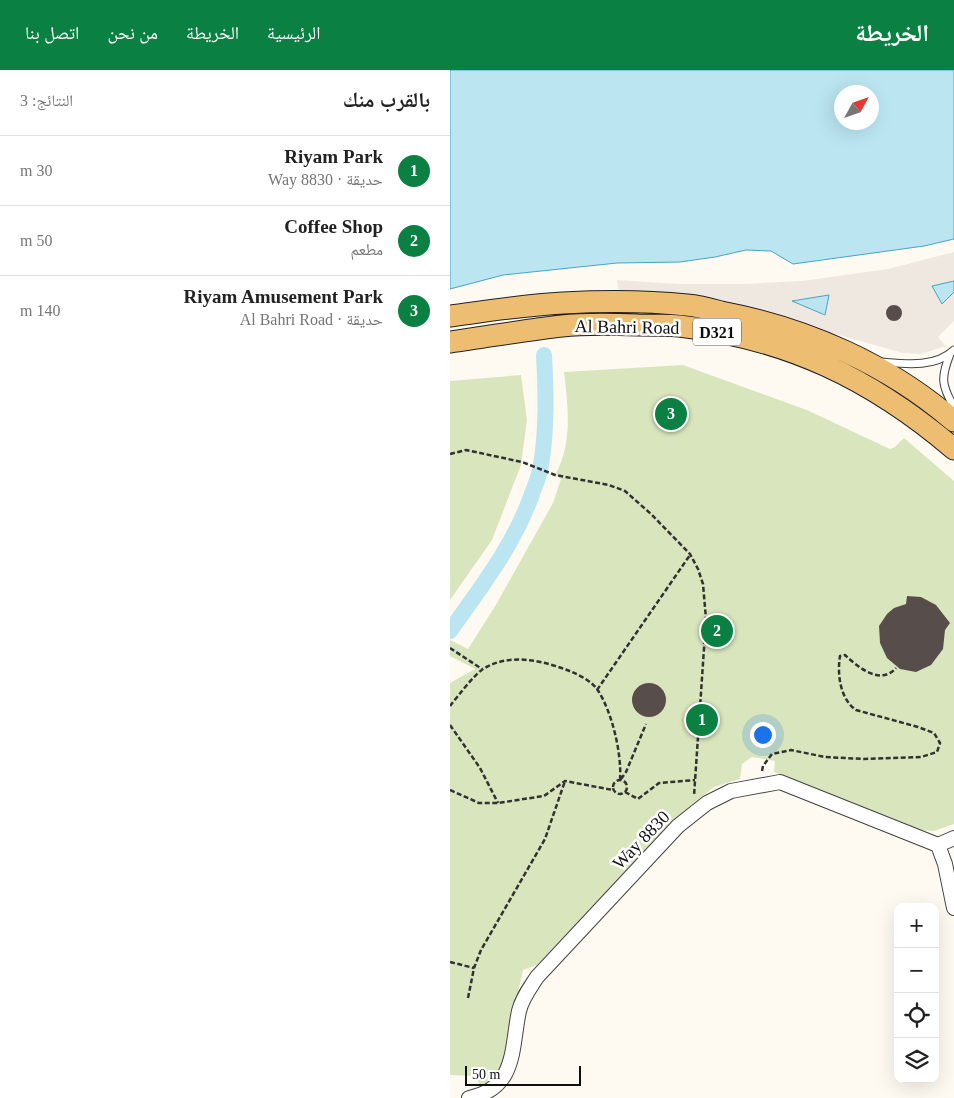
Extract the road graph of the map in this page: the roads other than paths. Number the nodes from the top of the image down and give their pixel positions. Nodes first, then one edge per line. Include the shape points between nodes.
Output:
1 (450, 316) edge
2 (450, 342) edge
3 (952, 352) edge
4 (864, 360) junction
5 (954, 407) edge
6 (954, 421) edge
7 (954, 449) edge
8 (954, 838) edge
9 (938, 844) junction
10 (954, 908) edge
11 (469, 1098) edge

1 - 4 main road, Al Bahri Road / D321 via 562,303 688,305 792,329
2 - 7 main road, Al Bahri Road / D321 via 564,326 616,324 678,326 736,335 782,348 850,376 924,423
3 - 4 lane via 934,361 910,364
3 - 5 lane via 943,372 945,393
4 - 6 main road, Al Bahri Road / D321 via 894,376
8 - 9 street
9 - 10 street
9 - 11 street, Way 8830 via 780,782 731,791 707,803 678,826 537,977 525,994 519,1011 507,1074 480,1096

